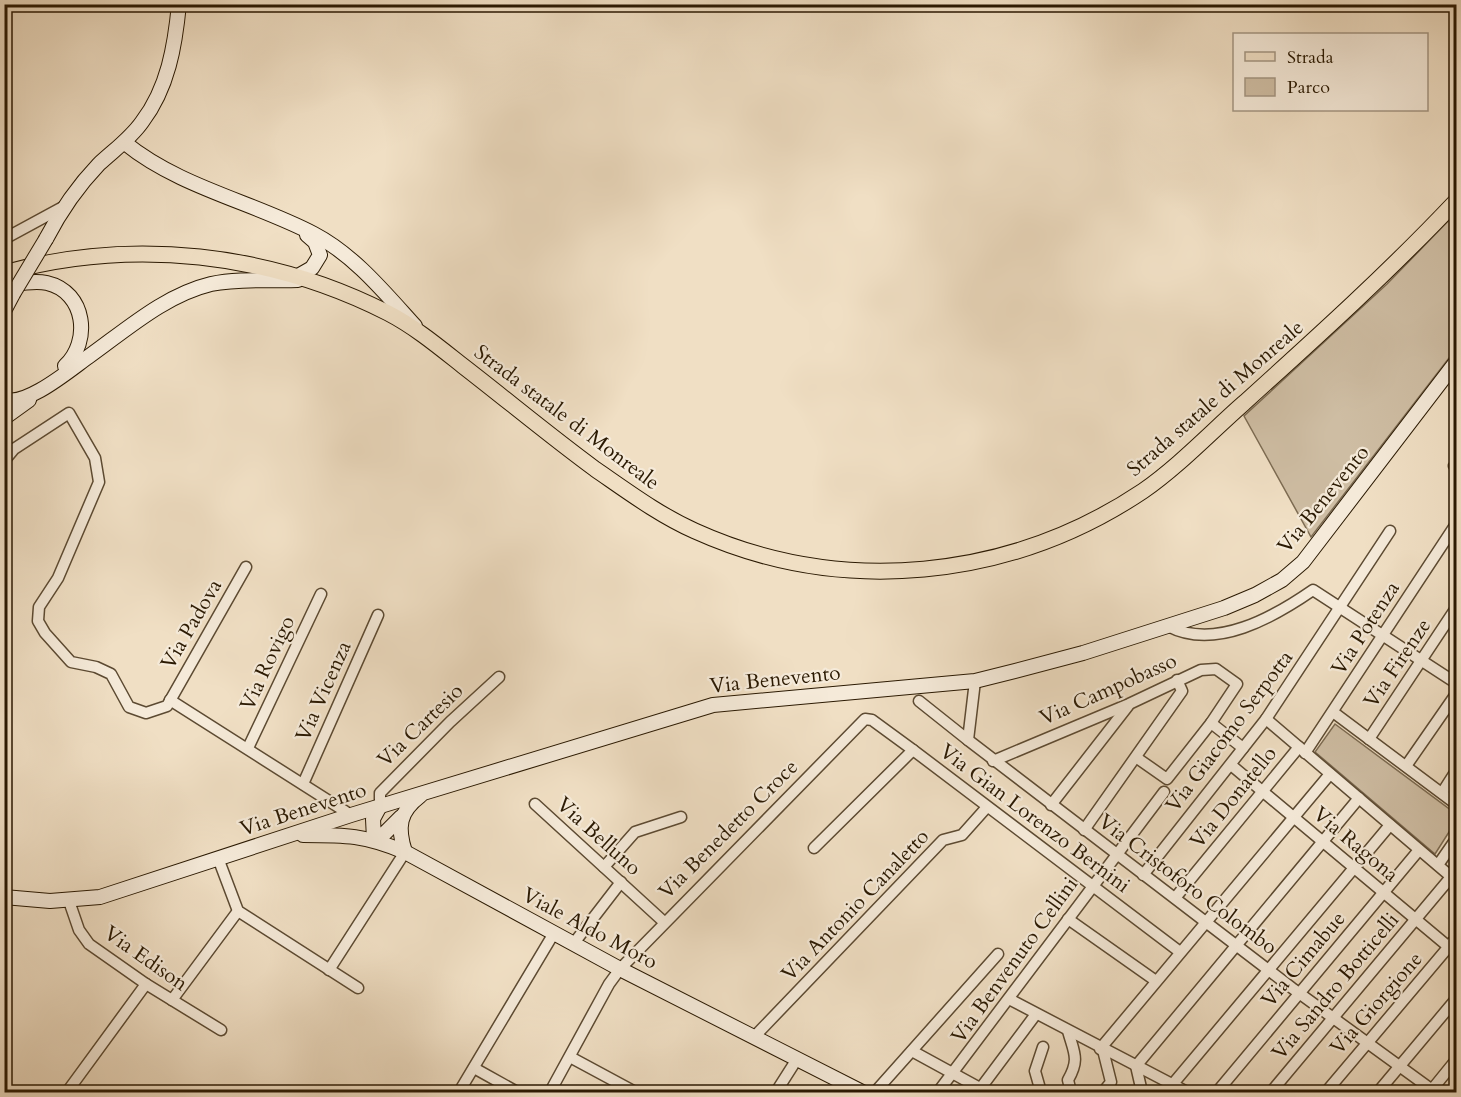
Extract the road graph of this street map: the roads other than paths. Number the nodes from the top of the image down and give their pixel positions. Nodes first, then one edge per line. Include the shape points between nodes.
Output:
1 (179, 4) edge
2 (125, 143) junction
3 (1456, 201) edge
4 (63, 207) junction
5 (290, 225) junction
6 (4, 239) edge
7 (4, 273) edge
8 (304, 278) junction
9 (9, 290) edge
10 (4, 311) edge
11 (425, 336) junction
12 (1456, 362) edge
13 (41, 389) junction
14 (4, 399) edge
15 (5, 417) edge
16 (4, 461) edge
17 (1456, 524) edge
18 (1390, 531) dead end
19 (246, 567) dead end
20 (321, 594) dead end
21 (1340, 607) junction
22 (1456, 608) edge
23 (378, 615) dead end
24 (1168, 626) junction
25 (1383, 634) junction
26 (1423, 660) junction
27 (499, 677) dead end
28 (1177, 680) junction
29 (975, 681) junction
30 (1456, 682) edge
31 (1456, 694) edge
32 (170, 700) junction
33 (920, 701) dead end
34 (1129, 704) junction
35 (1334, 712) junction
36 (865, 719) joint
37 (1266, 719) junction
38 (1211, 723) junction
39 (1369, 739) junction
40 (968, 740) junction
41 (248, 748) junction
42 (1243, 748) junction
43 (913, 750) junction
44 (1302, 750) junction
45 (1137, 758) junction
46 (993, 761) junction
47 (1231, 765) junction
48 (1406, 766) junction
49 (1456, 771) edge
50 (1330, 774) junction
51 (303, 784) junction
52 (1164, 792) dead end
53 (1263, 792) junction
54 (424, 793) junction
55 (1442, 793) junction
56 (1359, 798) junction
57 (535, 804) dead end
58 (1456, 804) edge
59 (1051, 805) junction
60 (380, 806) junction
61 (987, 807) junction
62 (351, 815) junction
63 (401, 817) junction
64 (681, 817) dead end
65 (1294, 818) junction
66 (1390, 825) junction
67 (1084, 830) junction
68 (289, 836) junction
69 (374, 839) junction
70 (1456, 839) edge
71 (1323, 842) junction
72 (814, 848) dead end
73 (1419, 850) junction
74 (405, 852) junction
75 (1116, 854) junction
76 (218, 858) junction
77 (1438, 865) junction
78 (604, 867) junction
79 (1354, 867) junction
80 (1143, 874) junction
81 (1454, 879) edge
82 (621, 882) junction
83 (1092, 886) junction
84 (1383, 892) junction
85 (4, 897) edge
86 (1175, 898) junction
87 (69, 901) junction
88 (238, 911) junction
89 (1068, 919) junction
90 (1416, 920) junction
91 (1205, 921) junction
92 (664, 922) junction
93 (554, 933) junction
94 (574, 943) junction
95 (1237, 946) junction
96 (1454, 946) edge
97 (1180, 952) junction
98 (998, 954) dead end
99 (620, 969) junction
100 (329, 970) junction
101 (1269, 970) junction
102 (1156, 981) junction
103 (146, 984) junction
104 (358, 988) dead end
105 (1300, 993) junction
106 (1009, 999) junction
107 (1456, 999) edge
108 (172, 1000) junction
109 (1036, 1014) junction
110 (1332, 1017) junction
111 (221, 1030) dead end
112 (1068, 1031) junction
113 (754, 1037) junction
114 (1366, 1042) junction
115 (1043, 1047) dead end
116 (1102, 1050) junction
117 (912, 1051) junction
118 (570, 1057) junction
119 (796, 1059) junction
120 (1456, 1060) edge
121 (1136, 1066) junction
122 (1400, 1067) junction
123 (474, 1068) junction
124 (953, 1074) junction
125 (1172, 1085) junction
126 (984, 1090) edge
127 (67, 1092) edge
128 (459, 1092) edge
129 (517, 1092) edge
130 (550, 1092) edge
131 (635, 1092) edge
132 (776, 1092) edge
133 (862, 1092) edge
134 (875, 1092) edge
135 (939, 1092) edge
136 (1041, 1092) edge
137 (1071, 1092) edge
138 (1103, 1092) edge
139 (1142, 1092) edge
140 (1187, 1092) edge
141 (1217, 1092) edge
142 (1271, 1092) edge
143 (1326, 1092) edge
144 (1378, 1092) edge
145 (1432, 1092) edge

1 - 2 main road via 167,76 144,120
2 - 4 main road via 100,163
2 - 5 main road via 145,159
3 - 11 main road, Strada statale di Monreale via 1353,306 1144,490 1085,523 1022,549 956,567 880,572 816,567 751,551 694,531 640,501
4 - 6 street
4 - 9 main road, bridge via 46,239
5 - 8 main road via 315,242 320,255
5 - 11 main road via 314,234 353,262
7 - 8 main road, Strada statale di Monreale via 83,257 173,254 244,262
8 - 11 main road, Strada statale di Monreale via 334,287
8 - 13 main road via 231,281 192,290 149,314
9 - 10 main road
9 - 13 main road via 36,281 48,283 64,291 79,313 83,331 78,351
12 - 24 main road, Via Benevento via 1303,562 1255,596
13 - 14 main road via 16,401
13 - 15 main road
16 - 32 street via 14,449 69,413 95,458 99,482 58,578 39,607 38,621 71,663 102,668 111,674 129,707 152,712
17 - 25 street, Via Potenza
18 - 21 street, Via Giacomo Serpotta
19 - 32 street, Via Padova
20 - 41 street, Via Rovigo
21 - 24 street via 1313,590 1268,618 1232,630 1180,632
21 - 25 street
21 - 37 street, Via Giacomo Serpotta
22 - 26 street, Via Firenze
23 - 51 street, Via Vicenza
24 - 29 main road, Via Benevento
25 - 26 street
25 - 35 street, Via Potenza
26 - 30 street
26 - 39 street, Via Firenze
27 - 60 street, Via Cartesio via 380,793
28 - 34 street, Via Campobasso
28 - 38 street, Via Campobasso via 1201,670 1216,669 1237,684
28 - 45 street via 1182,692
29 - 40 street
29 - 54 main road, Via Benevento via 713,705
31 - 48 street
32 - 41 street
33 - 40 street, Via Cristoforo Colombo
34 - 46 street, Via Campobasso
34 - 59 street
35 - 39 street
35 - 44 street, Via Potenza
36 - 43 street, Via Gian Lorenzo Bernini
36 - 92 street, Via Benedetto Croce
37 - 42 street, Via Giacomo Serpotta
37 - 44 street
38 - 42 street
38 - 45 street via 1167,779
39 - 48 street
40 - 46 street, Via Cristoforo Colombo
41 - 51 street
42 - 47 street, Via Giacomo Serpotta
43 - 61 street, Via Gian Lorenzo Bernini
43 - 72 street
44 - 50 street
44 - 53 street, Via Donatello
45 - 67 street
46 - 59 street, Via Cristoforo Colombo
47 - 53 street, Via Ragona
47 - 80 street, Via Giacomo Serpotta
48 - 55 street
49 - 55 street
50 - 56 street
50 - 65 street
51 - 62 street
52 - 75 street, Via Benvenuto Cellini
53 - 65 street, Via Ragona
53 - 86 street, Via Donatello
54 - 60 main road, Via Benevento
54 - 63 main road
55 - 58 street
56 - 66 street
56 - 71 street
57 - 78 street, Via Belluno
59 - 67 street, Via Cristoforo Colombo
60 - 62 main road, Via Benevento
60 - 69 main road via 373,819
61 - 83 street, Via Gian Lorenzo Bernini
61 - 113 street, Via Antonio Canaletto via 962,835 943,840
62 - 68 main road, Via Benevento
63 - 69 main road via 390,830
63 - 74 main road via 399,828
64 - 78 street via 635,832
65 - 71 street, Via Ragona
65 - 91 street
66 - 73 street
66 - 79 street
67 - 75 street, Via Cristoforo Colombo
68 - 69 main road, Viale Aldo Moro
68 - 76 main road, Via Benevento
69 - 74 main road, Viale Aldo Moro
70 - 77 street
71 - 79 street, Via Ragona
71 - 95 street
73 - 77 street
73 - 84 street, Via Cimabue
74 - 93 main road, Viale Aldo Moro
74 - 100 street
75 - 80 street, Via Cristoforo Colombo
75 - 83 street, Via Benvenuto Cellini
76 - 87 main road, Via Benevento via 100,897
76 - 88 street
77 - 81 street
78 - 82 street, Via Belluno
79 - 84 street, Via Ragona
79 - 101 street
80 - 86 street, Via Cristoforo Colombo
81 - 90 street, Via Sandro Botticelli
82 - 92 street, Via Belluno
82 - 94 street
83 - 89 street, Via Benvenuto Cellini
83 - 97 street, Via Gian Lorenzo Bernini
84 - 90 street, Via Ragona
84 - 105 street, Via Cimabue
85 - 87 main road, Via Benevento
86 - 91 street, Via Cristoforo Colombo
87 - 103 street, Via Edison via 79,930 89,944
88 - 100 street
88 - 108 street
89 - 102 street
89 - 106 street, Via Benvenuto Cellini
90 - 96 street, Via Ragona
90 - 110 street, Via Sandro Botticelli
91 - 95 street, Via Cristoforo Colombo
91 - 97 street
92 - 99 street, Via Benedetto Croce
93 - 94 main road, Viale Aldo Moro
93 - 123 street
94 - 99 main road, Viale Aldo Moro
95 - 101 street, Via Cristoforo Colombo
95 - 121 street
96 - 114 street, Via Giorgione
97 - 102 street
98 - 117 street
99 - 113 main road, Viale Aldo Moro
99 - 118 street, Via Benedetto Croce
100 - 104 street
101 - 105 street, Via Cristoforo Colombo
101 - 125 street
102 - 116 street
103 - 108 street, Via Edison
103 - 127 street
105 - 110 street, Via Cristoforo Colombo
105 - 141 street, Via Cimabue
106 - 109 street
106 - 124 street, Via Benvenuto Cellini
107 - 122 street
108 - 111 street, Via Edison
109 - 112 street
109 - 126 street
110 - 114 street, Via Cristoforo Colombo
110 - 142 street, Via Sandro Botticelli
112 - 116 street
112 - 137 street via 1076,1060 1068,1080
113 - 119 main road, Viale Aldo Moro
114 - 122 street, Via Cristoforo Colombo
114 - 143 street, Via Giorgione
115 - 136 street via 1035,1071
116 - 121 street
116 - 138 street via 1111,1082
117 - 124 street
117 - 134 street
118 - 130 street, Via Benedetto Croce
118 - 131 street
119 - 132 street
119 - 133 main road, Viale Aldo Moro
120 - 145 street
121 - 125 street
121 - 139 street
122 - 144 street
122 - 145 street, Via Cristoforo Colombo
123 - 128 street
123 - 129 street
124 - 126 street
124 - 135 street, Via Benvenuto Cellini
125 - 140 street

